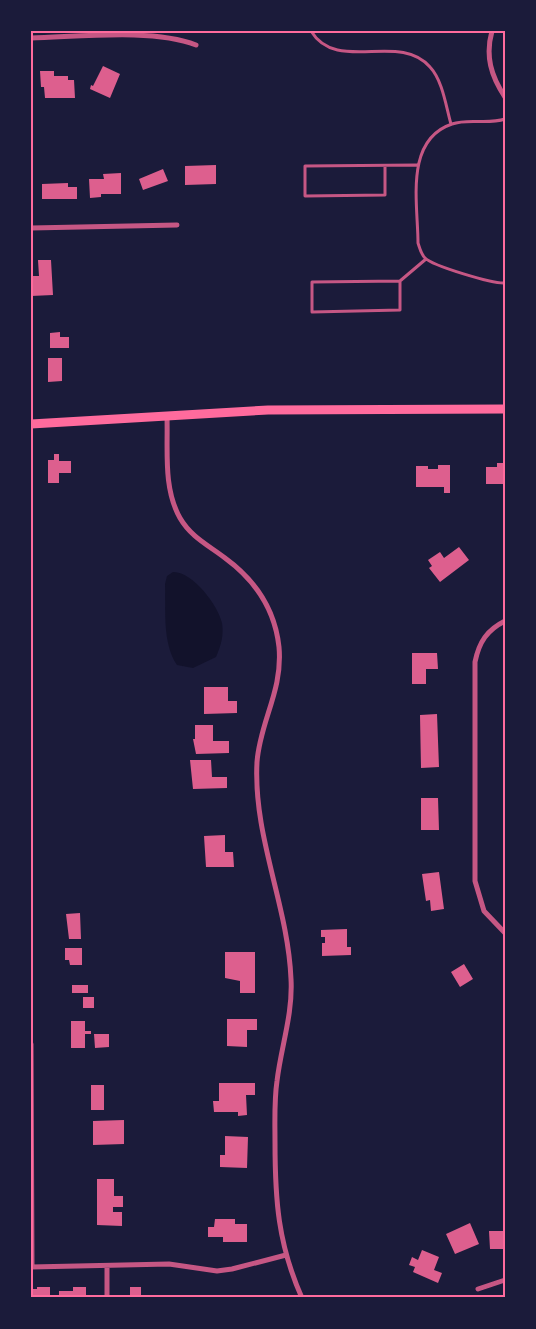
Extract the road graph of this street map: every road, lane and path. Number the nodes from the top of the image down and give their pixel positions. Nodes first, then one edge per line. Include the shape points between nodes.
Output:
1 (311, 31) edge
2 (492, 31) edge
3 (31, 38) edge
4 (196, 45) dead end
5 (505, 96) edge
6 (505, 119) edge
7 (451, 124) junction
8 (418, 165) junction
9 (385, 166) junction
10 (177, 225) dead end
11 (31, 228) edge
12 (426, 259) junction
13 (400, 281) junction
14 (505, 283) edge
15 (505, 409) edge
16 (167, 417) junction
17 (31, 424) edge
18 (505, 621) edge
19 (505, 933) edge
20 (31, 1044) edge
21 (286, 1255) junction
22 (107, 1266) junction
23 (32, 1267) edge
24 (505, 1280) edge
25 (478, 1289) dead end
26 (107, 1298) edge
27 (302, 1298) edge

1 - 7 lane via 321,43 342,51 396,51 423,60 432,68 438,81
2 - 5 street via 489,64
3 - 4 street via 156,36 182,39
6 - 7 lane
7 - 8 lane via 426,142
8 - 9 lane
8 - 12 lane via 418,243
9 - 9 lane via 385,196 306,196 305,166
10 - 11 street
12 - 13 lane
12 - 14 lane via 484,280
13 - 13 lane via 400,310 312,312 312,282
15 - 16 main road via 268,410
16 - 17 main road
16 - 21 street via 168,483 180,517 190,533 226,558 250,580 270,609 277,631 278,680 261,738 257,780 263,839 285,927 291,982 289,1016 274,1107 274,1191
18 - 19 street via 490,630 479,645 475,662 475,882 479,901 496,926
20 - 23 street
21 - 22 street via 217,1271 169,1264
21 - 27 street
22 - 23 street
22 - 26 street
24 - 25 street

